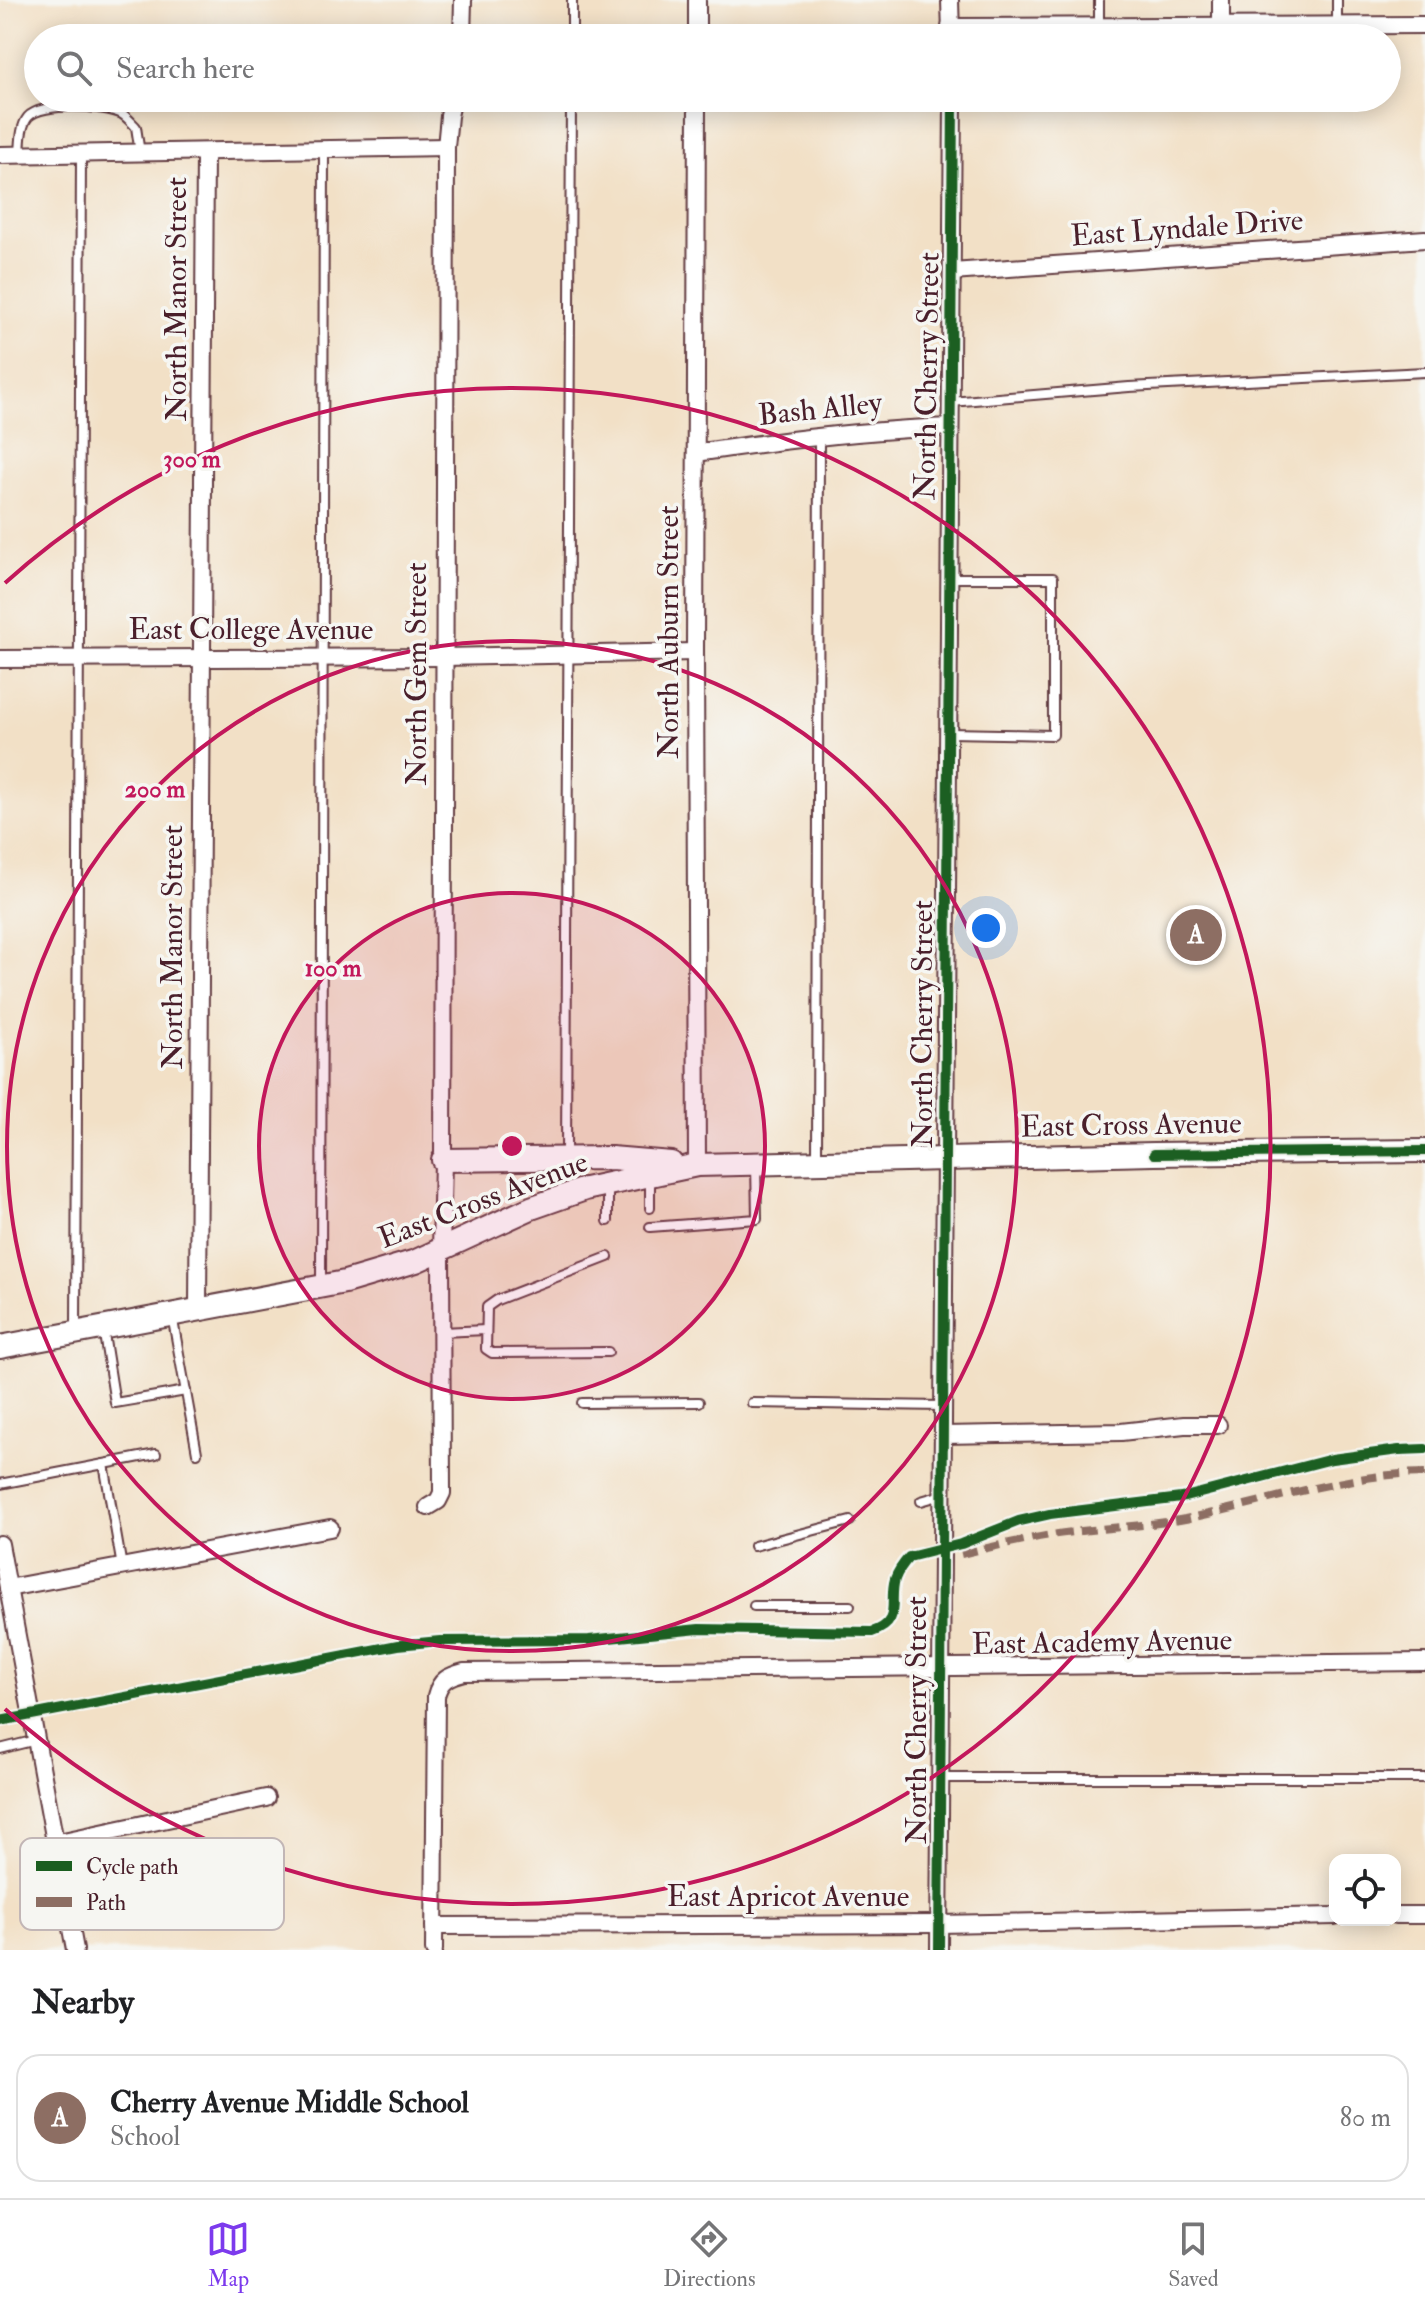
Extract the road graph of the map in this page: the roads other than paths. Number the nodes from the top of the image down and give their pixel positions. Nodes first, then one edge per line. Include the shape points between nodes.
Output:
1 (463, 0) edge
2 (572, 0) edge
3 (697, 0) edge
4 (950, 0) edge
5 (1099, 0) edge
6 (1221, 0) edge
7 (1337, 0) edge
8 (462, 24) edge
9 (572, 24) edge
10 (697, 24) edge
11 (950, 24) edge
12 (1099, 24) edge
13 (1221, 24) edge
14 (1337, 24) edge
15 (1401, 25) edge
16 (1425, 25) edge
17 (34, 112) edge
18 (114, 112) edge
19 (450, 112) edge
20 (571, 112) edge
21 (697, 112) edge
22 (953, 112) edge
23 (446, 147) junction
24 (324, 150) junction
25 (205, 152) junction
26 (140, 153) junction
27 (20, 154) junction
28 (81, 154) junction
29 (0, 155) edge
30 (1425, 239) edge
31 (952, 272) junction
32 (1425, 372) edge
33 (951, 402) junction
34 (950, 427) junction
35 (819, 436) junction
36 (696, 453) junction
37 (949, 578) junction
38 (695, 652) junction
39 (570, 654) junction
40 (201, 657) junction
41 (322, 657) junction
42 (444, 657) junction
43 (80, 658) junction
44 (0, 659) edge
45 (948, 733) junction
46 (1425, 1151) edge
47 (566, 1158) junction
48 (945, 1158) junction
49 (443, 1160) junction
50 (817, 1162) junction
51 (756, 1163) junction
52 (697, 1165) junction
53 (650, 1175) junction
54 (608, 1184) junction
55 (650, 1208) dead end
56 (608, 1221) dead end
57 (650, 1227) dead end
58 (441, 1250) junction
59 (608, 1257) dead end
60 (321, 1287) junction
61 (198, 1310) junction
62 (172, 1314) junction
63 (102, 1328) junction
64 (486, 1330) junction
65 (76, 1332) junction
66 (441, 1332) junction
67 (0, 1347) edge
68 (608, 1352) dead end
69 (186, 1391) junction
70 (699, 1402) dead end
71 (582, 1403) dead end
72 (752, 1403) dead end
73 (943, 1406) junction
74 (1218, 1425) dead end
75 (943, 1435) junction
76 (197, 1453) dead end
77 (156, 1454) dead end
78 (104, 1464) junction
79 (0, 1484) edge
80 (942, 1495) junction
81 (921, 1501) dead end
82 (428, 1507) dead end
83 (850, 1521) dead end
84 (330, 1528) dead end
85 (0, 1544) edge
86 (754, 1546) dead end
87 (122, 1567) junction
88 (8, 1588) junction
89 (754, 1606) dead end
90 (850, 1606) dead end
91 (1425, 1662) edge
92 (941, 1668) junction
93 (36, 1740) junction
94 (0, 1749) edge
95 (940, 1778) junction
96 (1425, 1778) edge
97 (266, 1798) dead end
98 (53, 1838) edge
99 (78, 1838) edge
100 (1401, 1915) edge
101 (1425, 1915) edge
102 (1329, 1916) edge
103 (939, 1924) junction
104 (434, 1926) junction
105 (71, 1930) edge
106 (75, 1950) edge
107 (434, 1950) edge
108 (939, 1950) edge

1 - 8 street
2 - 9 lane
3 - 10 street
4 - 11 street
5 - 12 lane
6 - 13 street
7 - 14 lane
15 - 16 street
17 - 27 lane via 24,124
18 - 26 lane via 136,127
19 - 23 street, North Gem Street
20 - 39 lane
21 - 36 street, North Auburn Street
22 - 31 street, North Cherry Street
23 - 24 street
23 - 42 street, North Gem Street
24 - 25 street
24 - 41 lane
25 - 26 street
25 - 40 street, North Manor Street
26 - 28 street
27 - 28 street
27 - 29 street
28 - 43 lane
30 - 31 street, East Lyndale Drive
31 - 33 street, North Cherry Street
32 - 33 lane
33 - 34 street, North Cherry Street
34 - 35 street, Bash Alley
34 - 37 street, North Cherry Street
35 - 36 street, Bash Alley
35 - 50 lane
36 - 38 street, North Auburn Street
37 - 45 street, North Cherry Street
37 - 45 lane via 1053,578 1053,735
38 - 39 street, East College Avenue
38 - 52 street, North Auburn Street
39 - 42 street, East College Avenue
39 - 47 lane
40 - 41 street, East College Avenue
40 - 43 street, East College Avenue
40 - 61 street, North Manor Street
41 - 42 street, East College Avenue
41 - 60 lane
42 - 49 street, North Gem Street
43 - 44 street, East College Avenue
43 - 65 lane
45 - 48 street, North Cherry Street
46 - 48 street, East Cross Avenue
47 - 49 street
47 - 52 street
48 - 50 street, East Cross Avenue
48 - 73 street, North Cherry Street
49 - 58 street, North Gem Street
50 - 51 street, East Cross Avenue
51 - 52 street, East Cross Avenue
51 - 57 lane via 757,1219
52 - 53 street, East Cross Avenue
53 - 54 street, East Cross Avenue
53 - 55 lane
54 - 56 lane
54 - 58 street, East Cross Avenue via 531,1208
58 - 60 street, East Cross Avenue
58 - 66 street, North Gem Street
59 - 64 lane via 497,1300 487,1307
60 - 61 street, East Cross Avenue
61 - 62 street, East Cross Avenue
62 - 63 street, East Cross Avenue
62 - 69 lane
63 - 65 street, East Cross Avenue
63 - 69 lane via 115,1403
64 - 66 lane
64 - 68 lane via 486,1349 492,1353
65 - 67 street, East Cross Avenue
66 - 82 street, North Gem Street via 442,1493
69 - 76 lane
70 - 71 lane
72 - 73 lane
73 - 75 street, North Cherry Street
74 - 75 street
75 - 80 street, North Cherry Street
77 - 78 lane
78 - 79 lane
78 - 87 lane
80 - 81 lane
80 - 92 street, North Cherry Street
83 - 86 lane
84 - 87 street
85 - 88 street
87 - 88 street
88 - 93 street
89 - 90 lane
91 - 92 street, East Academy Avenue
92 - 95 street, North Cherry Street
92 - 104 street, East Academy Avenue via 464,1672 445,1678 436,1696
93 - 94 lane
93 - 98 street
95 - 96 lane
95 - 103 street, North Cherry Street
97 - 99 street
100 - 101 street
102 - 103 street, East Apricot Avenue
103 - 104 street, East Apricot Avenue
103 - 108 street, North Cherry Street
104 - 107 street
105 - 106 street

